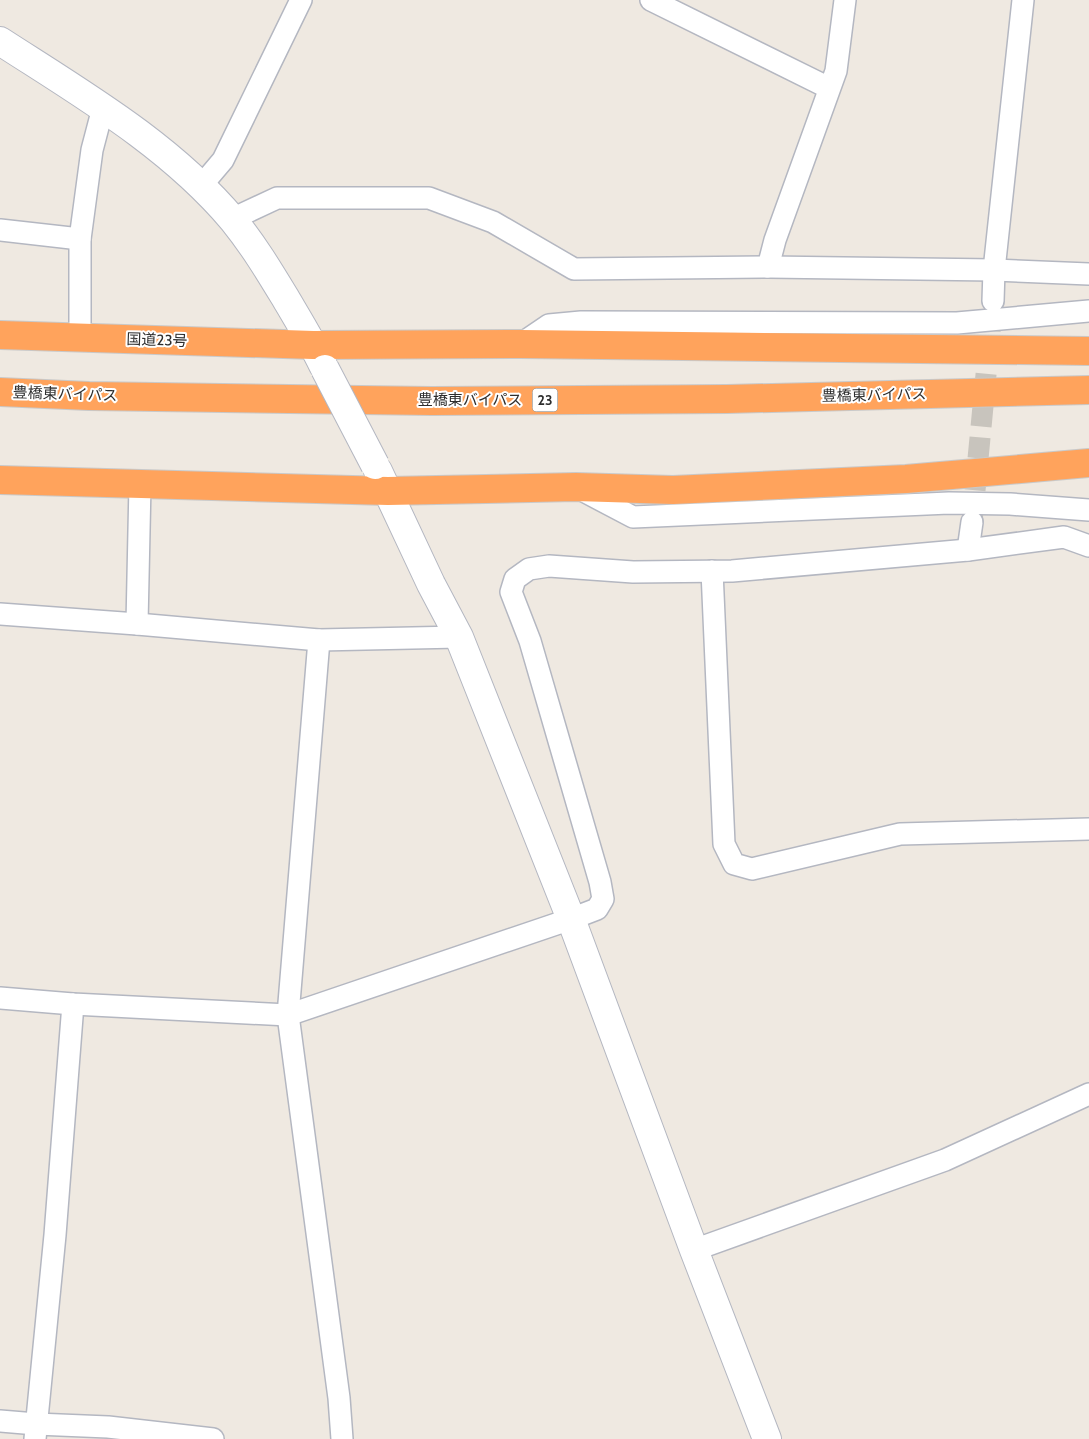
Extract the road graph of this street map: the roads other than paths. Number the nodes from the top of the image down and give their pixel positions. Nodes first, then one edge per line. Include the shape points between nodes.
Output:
1 (301, 0) edge
2 (651, 0) edge
3 (845, 0) edge
4 (1023, 0) edge
5 (0, 41) edge
6 (830, 88) junction
7 (103, 108) junction
8 (201, 186) junction
9 (232, 219) junction
10 (0, 230) edge
11 (80, 239) junction
12 (768, 267) junction
13 (994, 270) junction
14 (1089, 274) edge
15 (994, 301) tunnel mouth
16 (1089, 311) edge
17 (0, 335) edge
18 (80, 337) junction
19 (521, 344) junction
20 (313, 345) junction
21 (1089, 351) edge
22 (1089, 390) edge
23 (0, 392) edge
24 (1089, 463) edge
25 (0, 480) edge
26 (140, 484) junction
27 (576, 487) junction
28 (388, 491) junction
29 (1089, 510) edge
30 (972, 522) tunnel mouth
31 (1089, 546) edge
32 (968, 550) junction
33 (712, 571) junction
34 (0, 614) edge
35 (137, 624) junction
36 (459, 637) junction
37 (319, 640) junction
38 (1089, 829) edge
39 (571, 919) junction
40 (0, 998) edge
41 (73, 1004) junction
42 (288, 1015) junction
43 (1089, 1094) edge
44 (694, 1250) junction
45 (0, 1420) edge
46 (36, 1432) edge
47 (214, 1439) edge
48 (342, 1439) edge
49 (767, 1439) edge

1 - 8 street via 223,160
2 - 6 street
3 - 6 street via 836,71
4 - 13 street
5 - 7 street
6 - 12 street
7 - 8 street via 158,148
7 - 11 street via 92,150
8 - 9 street
9 - 12 street via 277,198 429,198 493,222 574,269
9 - 20 street via 256,250
10 - 11 street
11 - 18 street
12 - 13 street
13 - 14 street
13 - 15 street
16 - 19 street via 957,322 581,322 549,325
17 - 18 highway, 国道23号
18 - 20 highway, 国道23号
19 - 20 highway, 国道23号
19 - 21 highway, 国道23号
20 - 28 street, bridge
22 - 23 highway, 豊橋東バイパス / 23 via 726,399 452,400
24 - 27 highway via 906,479 673,490
25 - 26 highway
26 - 28 highway
26 - 35 street
27 - 28 highway
27 - 29 street via 633,517 949,503
28 - 36 street
30 - 32 street
31 - 32 street via 1064,537
32 - 33 street
33 - 38 street via 724,844 734,864 752,869 900,834
33 - 39 street via 633,572 549,566 529,569 515,579 511,592 530,641 603,899 597,909
34 - 35 street
35 - 37 street
36 - 37 street
36 - 39 street
37 - 42 street
39 - 42 street
39 - 44 street
40 - 41 street
41 - 42 street
41 - 46 street
42 - 48 street via 340,1398
43 - 44 street via 945,1160
44 - 49 street
45 - 46 street
46 - 47 street via 108,1427

